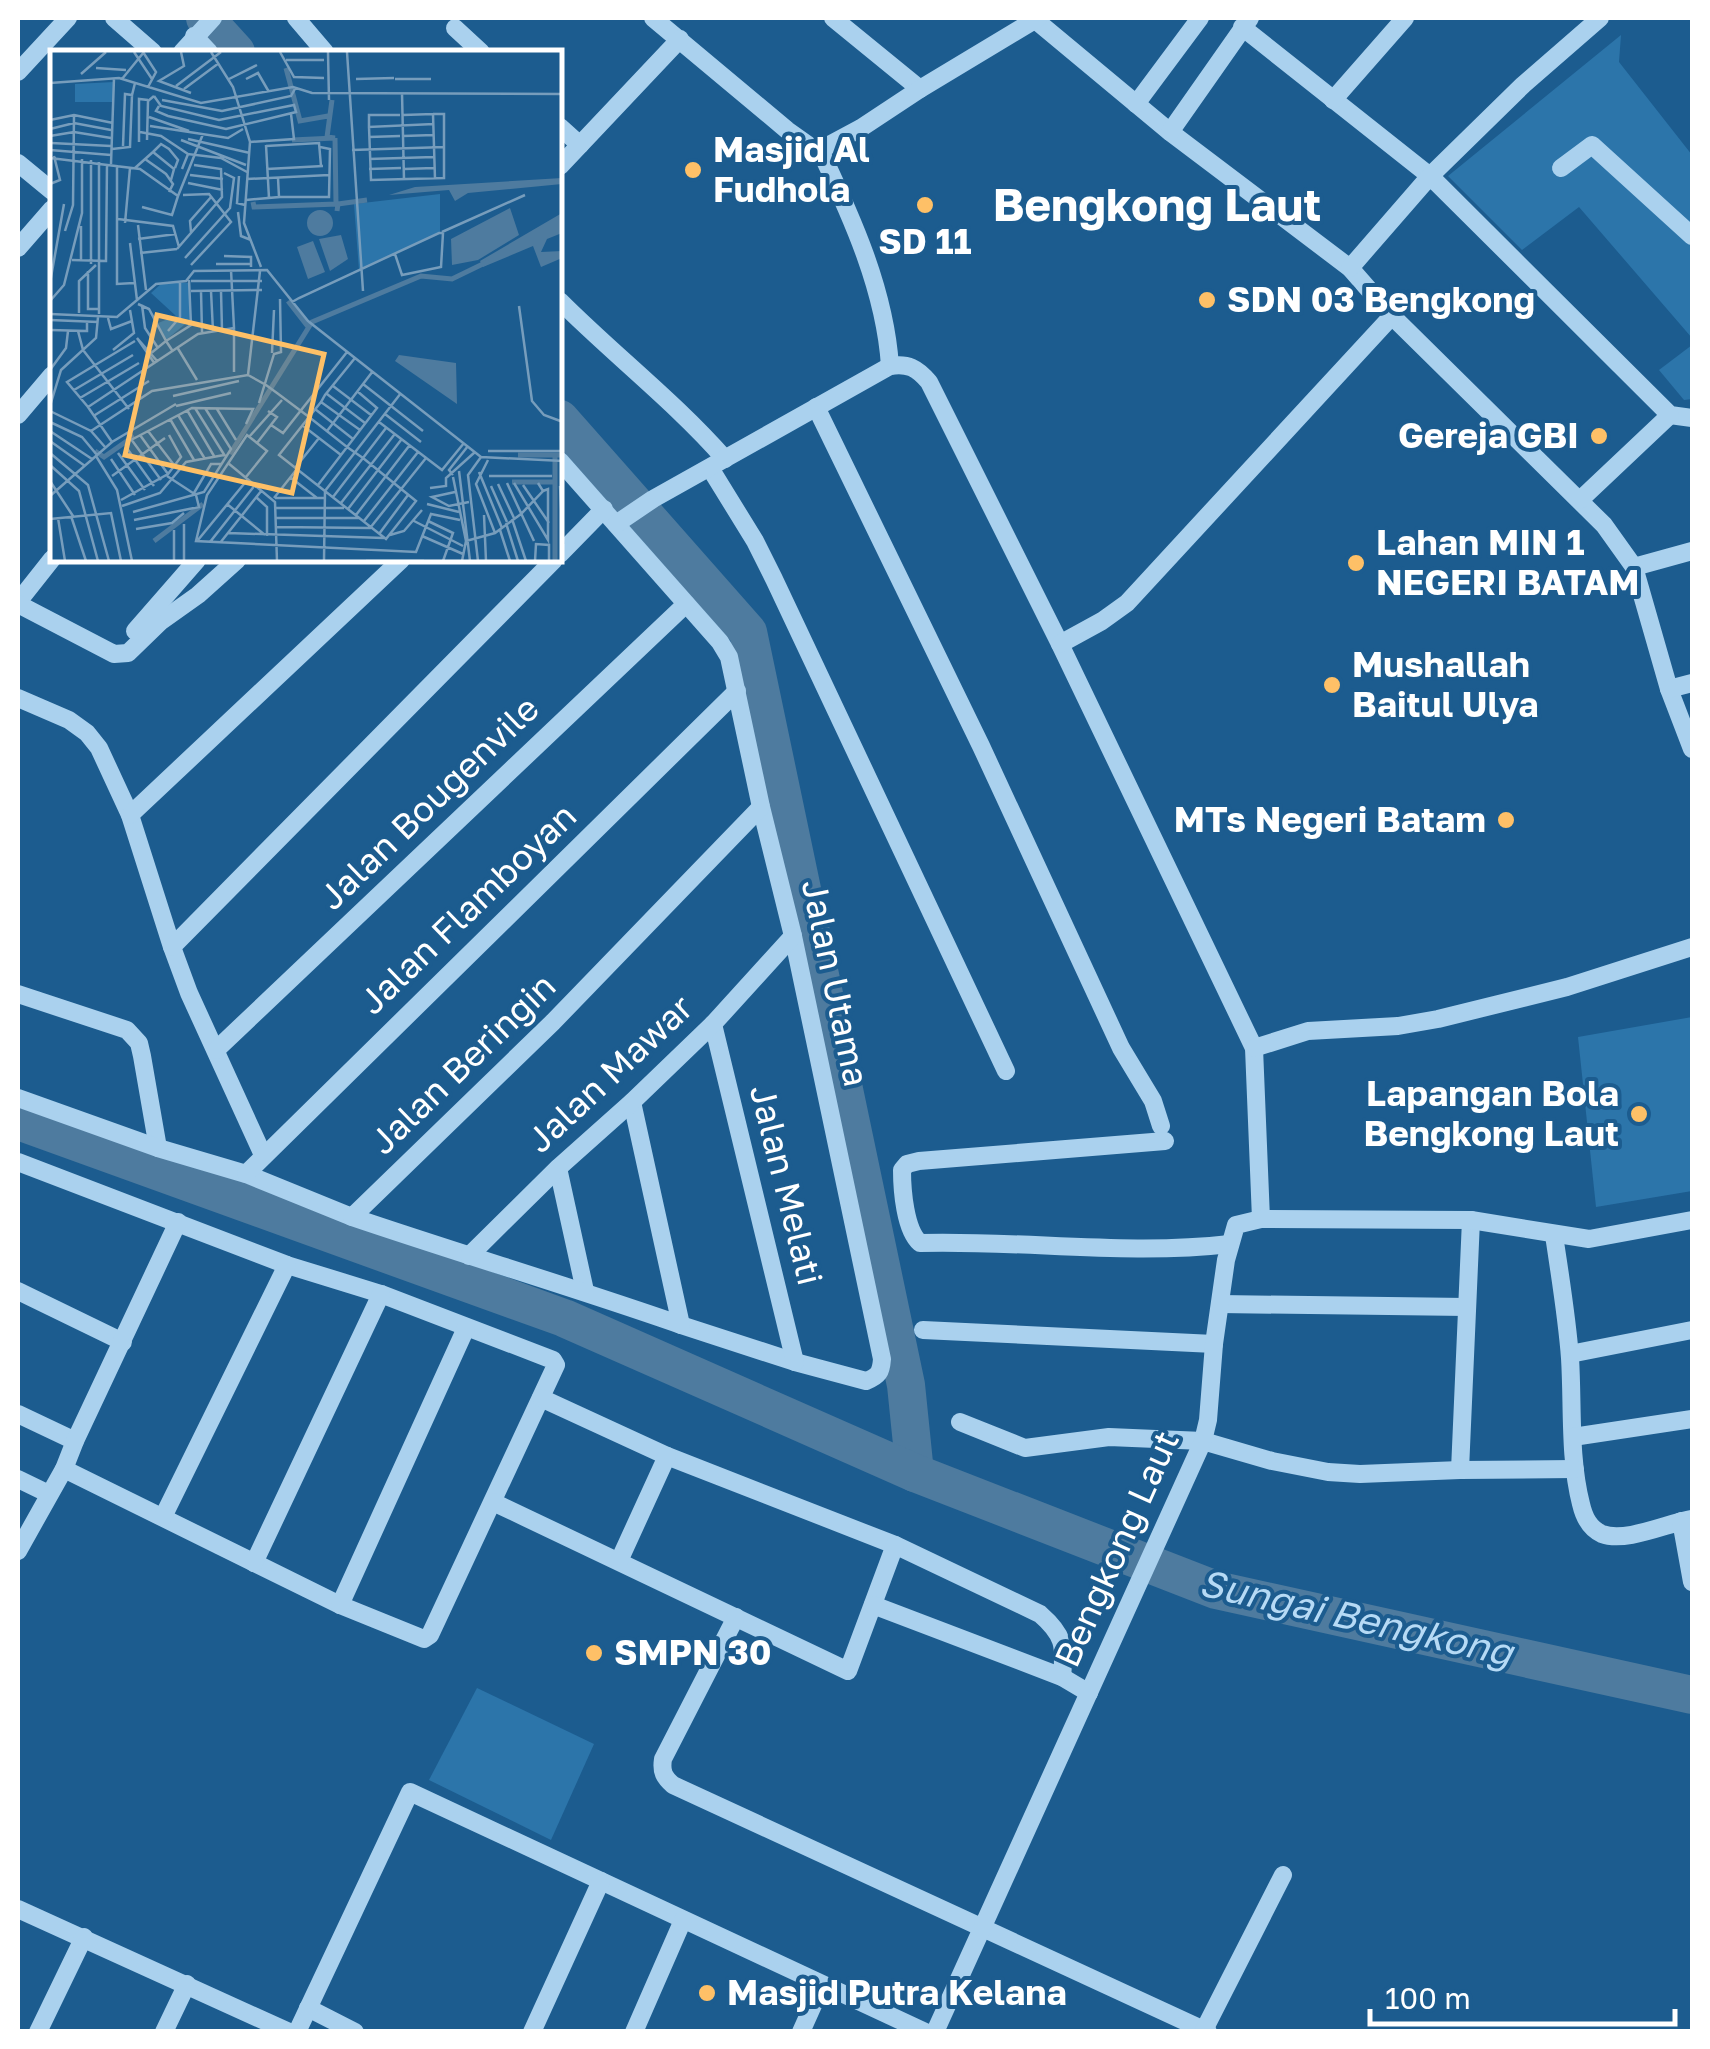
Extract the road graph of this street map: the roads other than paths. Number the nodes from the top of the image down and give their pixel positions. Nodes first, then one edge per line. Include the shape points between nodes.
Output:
1 (68, 18) edge
2 (114, 18) edge
3 (296, 18) edge
4 (654, 18) edge
5 (833, 18) edge
6 (1036, 18) edge
7 (1200, 18) edge
8 (1405, 18) edge
9 (1600, 18) edge
10 (1246, 22) edge
11 (203, 28) edge
12 (455, 28) dead end
13 (680, 39) junction
14 (151, 50) edge
15 (184, 50) edge
16 (323, 50) edge
17 (479, 50) edge
18 (18, 72) edge
19 (920, 89) junction
20 (1333, 100) junction
21 (1136, 104) junction
22 (562, 129) edge
23 (1170, 132) junction
24 (580, 146) junction
25 (820, 150) junction
26 (18, 163) edge
27 (562, 164) edge
28 (1561, 168) dead end
29 (1430, 176) junction
30 (50, 189) edge
31 (50, 211) edge
32 (1692, 236) edge
33 (18, 248) edge
34 (1350, 268) junction
35 (562, 303) edge
36 (1392, 316) junction
37 (890, 366) junction
38 (50, 377) edge
39 (816, 406) junction
40 (18, 415) edge
41 (1670, 415) junction
42 (1692, 418) edge
43 (562, 464) edge
44 (717, 464) junction
45 (1580, 500) junction
46 (616, 516) junction
47 (1692, 551) edge
48 (562, 553) edge
49 (50, 562) edge
50 (195, 562) edge
51 (235, 562) edge
52 (399, 562) edge
53 (552, 562) edge
54 (1634, 566) junction
55 (18, 602) edge
56 (686, 604) junction
57 (1060, 644) junction
58 (122, 653) junction
59 (1692, 683) edge
60 (1669, 689) junction
61 (737, 691) junction
62 (18, 698) edge
63 (1692, 748) edge
64 (761, 807) junction
65 (130, 815) junction
66 (793, 936) junction
67 (172, 947) junction
68 (1692, 947) edge
69 (18, 994) edge
70 (713, 1024) junction
71 (1254, 1048) junction
72 (216, 1050) junction
73 (1006, 1071) dead end
74 (18, 1098) edge
75 (632, 1102) junction
76 (158, 1148) junction
77 (263, 1156) junction
78 (18, 1162) edge
79 (558, 1168) junction
80 (246, 1174) junction
81 (352, 1217) junction
82 (1261, 1218) junction
83 (1471, 1220) junction
84 (1692, 1220) edge
85 (178, 1222) junction
86 (1554, 1235) junction
87 (1230, 1244) junction
88 (468, 1256) junction
89 (287, 1266) junction
90 (18, 1290) edge
91 (585, 1291) junction
92 (381, 1294) junction
93 (1220, 1304) junction
94 (1467, 1306) junction
95 (681, 1325) junction
96 (466, 1328) junction
97 (923, 1330) dead end
98 (1692, 1330) edge
99 (123, 1342) junction
100 (1214, 1344) junction
101 (1570, 1354) junction
102 (795, 1362) junction
103 (542, 1398) junction
104 (18, 1414) edge
105 (1692, 1419) edge
106 (960, 1422) dead end
107 (1574, 1437) junction
108 (75, 1441) junction
109 (1203, 1442) junction
110 (667, 1456) junction
111 (64, 1469) junction
112 (1575, 1469) junction
113 (1460, 1470) junction
114 (18, 1479) edge
115 (49, 1494) junction
116 (493, 1502) junction
117 (163, 1517) junction
118 (1686, 1520) edge
119 (895, 1546) junction
120 (18, 1552) edge
121 (619, 1561) junction
122 (254, 1563) junction
123 (1692, 1582) edge
124 (340, 1605) junction
125 (873, 1605) junction
126 (736, 1617) junction
127 (1062, 1677) junction
128 (1089, 1693) junction
129 (1282, 1875) dead end
130 (600, 1881) junction
131 (18, 1909) edge
132 (684, 1920) junction
133 (981, 1927) junction
134 (84, 1937) junction
135 (187, 1984) junction
136 (822, 1985) junction
137 (308, 2008) junction
138 (1206, 2030) edge
139 (38, 2032) edge
140 (164, 2032) edge
141 (289, 2032) edge
142 (297, 2032) edge
143 (355, 2032) edge
144 (532, 2032) edge
145 (634, 2032) edge
146 (801, 2032) edge
147 (925, 2032) edge
148 (935, 2032) edge

1 - 18 street
2 - 14 street
3 - 16 street
4 - 13 street
5 - 19 street
6 - 19 street
6 - 21 street
7 - 21 street
8 - 20 street
9 - 29 street
10 - 20 street
10 - 23 street
11 - 15 street
12 - 17 street
13 - 24 street
13 - 25 street via 786,130
19 - 25 street
20 - 29 street
21 - 23 street
22 - 24 street
23 - 34 street
24 - 27 street
25 - 37 street via 867,262
26 - 30 street
28 - 32 street via 1592,145
29 - 34 street
29 - 41 street
31 - 33 street
34 - 36 street
35 - 44 street via 699,430
36 - 45 street
36 - 57 street via 1127,603
37 - 39 street
37 - 57 street via 911,366 929,382
38 - 40 street
39 - 44 street
39 - 87 street via 1163,1134 906,1164 902,1184 914,1239 1182,1250
41 - 42 street
41 - 45 street
43 - 46 street, Jalan Utama
44 - 46 street
44 - 73 street
45 - 54 street
46 - 48 street
46 - 56 street, Jalan Utama
47 - 54 street
49 - 55 street
50 - 58 street
51 - 58 street
52 - 65 street
53 - 67 street
54 - 60 street
55 - 58 street
56 - 61 street, Jalan Utama via 725,648
56 - 72 street, Jalan Bougenvile
57 - 71 street
59 - 60 street
60 - 63 street
61 - 64 street, Jalan Utama
61 - 77 street, Jalan Flamboyan
62 - 65 street via 87,733
64 - 66 street, Jalan Utama
64 - 81 street, Jalan Beringin
65 - 67 street
66 - 70 street, Jalan Mawar
66 - 102 street, Jalan Utama via 882,1359 880,1372 866,1381
67 - 72 street
68 - 71 street via 1438,1019 1308,1031
69 - 76 street via 127,1030 142,1056
70 - 75 street, Jalan Mawar
70 - 102 street, Jalan Melati
71 - 82 street
72 - 77 street
74 - 76 street
75 - 79 street, Jalan Mawar
75 - 95 street
76 - 80 street
77 - 80 street, Jalan Flamboyan
78 - 85 street
79 - 88 street, Jalan Mawar
79 - 91 street
80 - 81 street
81 - 88 street, Jalan Utama
82 - 83 street
82 - 87 street via 1236,1225
83 - 86 street
83 - 94 street
84 - 86 street via 1589,1239
85 - 89 street
85 - 99 street
86 - 101 street
87 - 93 street, Bengkong Laut
88 - 91 street, Jalan Utama
89 - 92 street
89 - 117 street
90 - 99 street
91 - 95 street, Jalan Utama
92 - 96 street
92 - 122 street
93 - 94 street
93 - 100 street, Bengkong Laut
94 - 113 street
95 - 102 street, Jalan Utama
96 - 103 street via 553,1360 556,1368
96 - 124 street
97 - 100 street
98 - 101 street
99 - 108 street
100 - 109 street, Bengkong Laut
101 - 107 street
103 - 110 street
103 - 116 street
104 - 108 street
105 - 107 street
106 - 109 street via 1025,1448 1109,1437
107 - 112 street
108 - 111 street
109 - 113 street via 1328,1472
109 - 128 street, Bengkong Laut
110 - 119 street
110 - 121 street
111 - 115 street
111 - 117 street
112 - 113 street
112 - 118 street via 1588,1525 1599,1533 1634,1534
114 - 115 street
115 - 120 street
116 - 121 street
116 - 124 street via 428,1638
117 - 122 street
118 - 123 street
119 - 125 street
119 - 127 street via 1040,1614 1058,1630
121 - 126 street
122 - 124 street
125 - 126 street via 848,1670
125 - 127 street
126 - 133 street via 663,1759 664,1777
127 - 128 street
128 - 133 street, Bengkong Laut
129 - 138 street
130 - 132 street
130 - 137 street via 410,1792
130 - 144 street
131 - 134 street
132 - 136 street
132 - 145 street
133 - 138 street
133 - 148 street, Bengkong Laut
134 - 135 street
134 - 139 street
135 - 140 street
135 - 141 street
136 - 146 street
136 - 147 street
137 - 142 street
137 - 143 street

